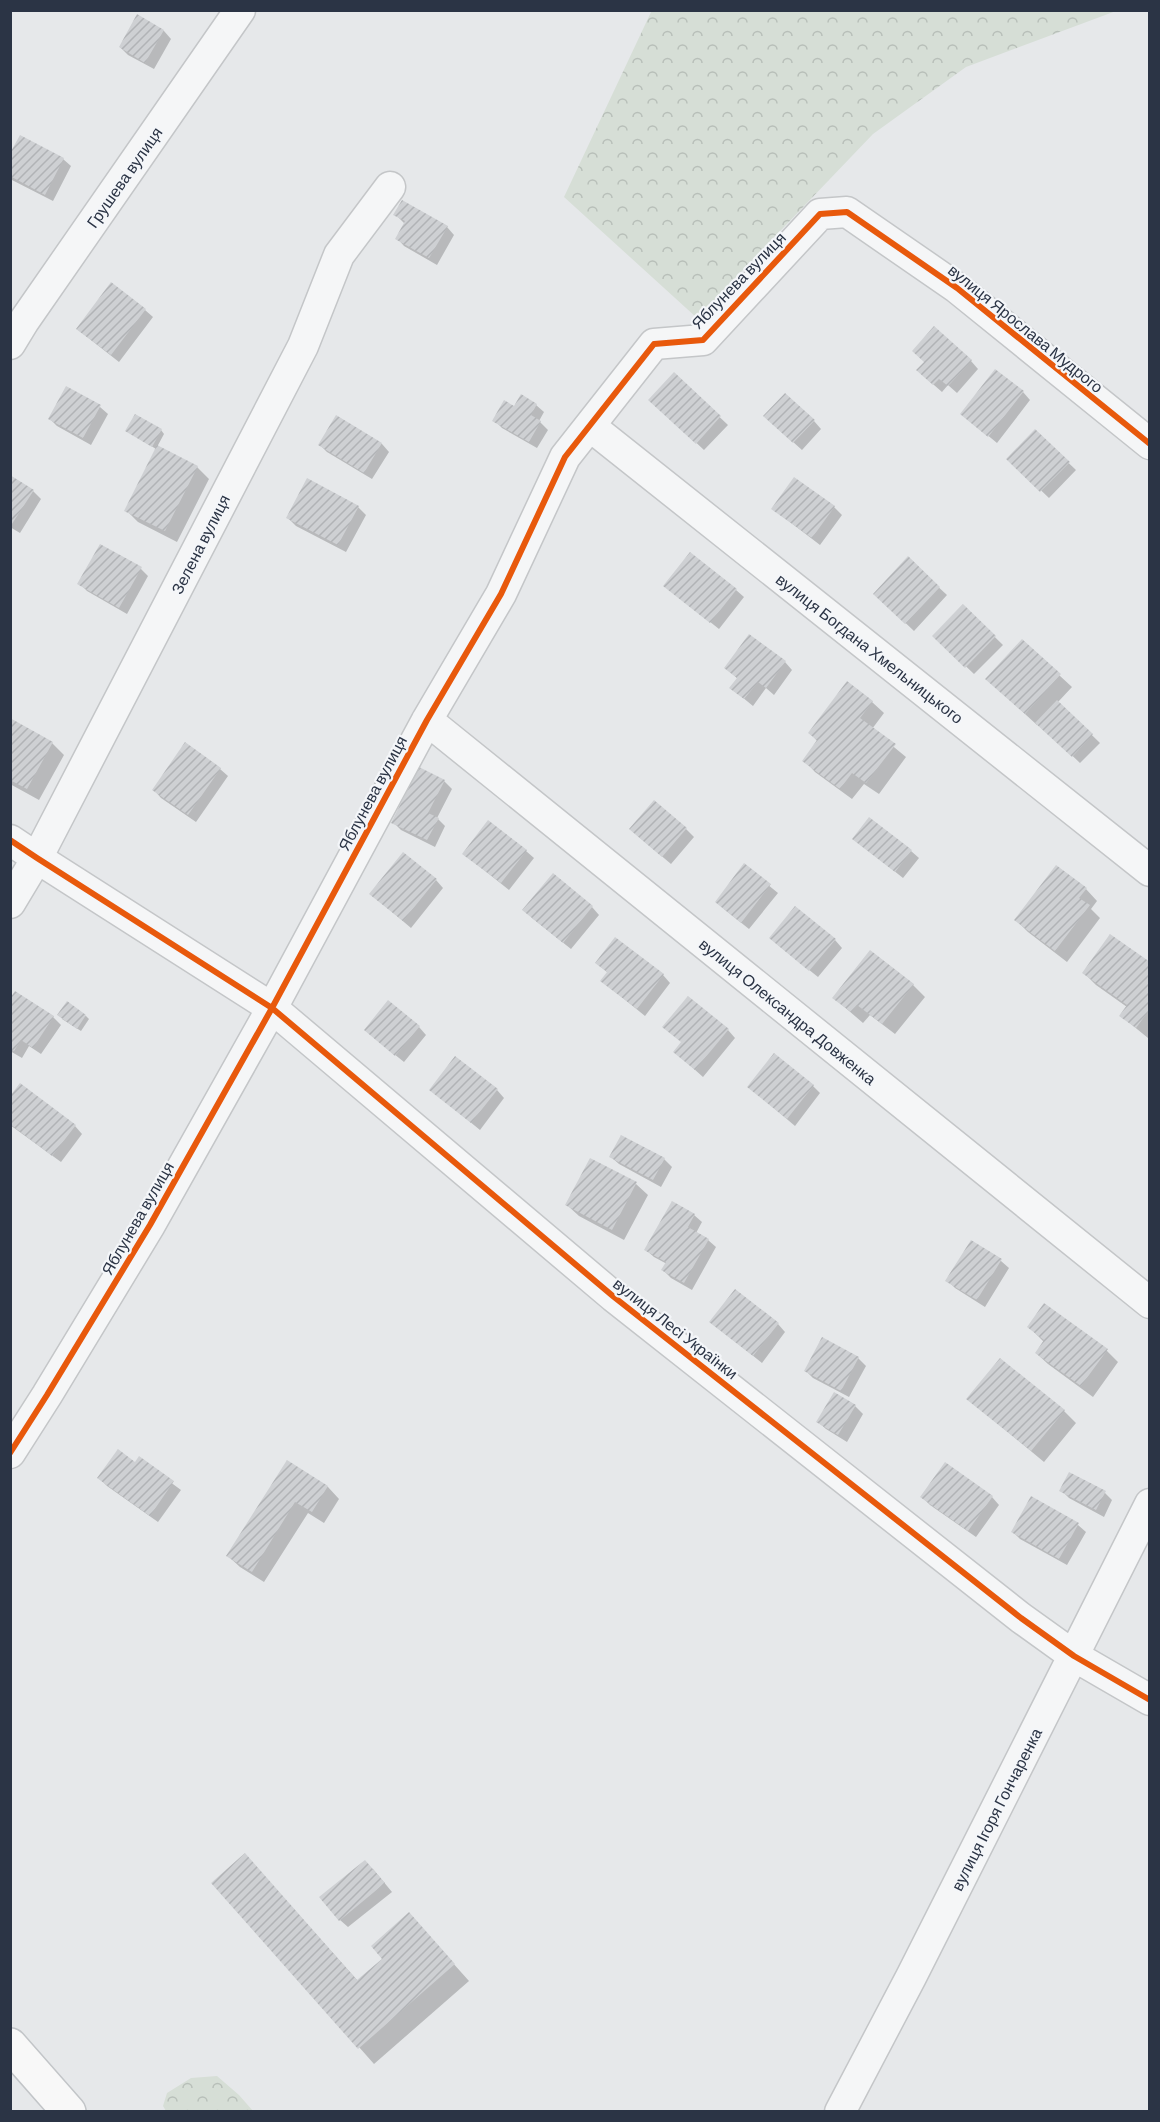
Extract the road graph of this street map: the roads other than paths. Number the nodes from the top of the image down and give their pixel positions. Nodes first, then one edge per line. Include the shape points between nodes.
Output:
1 (240, 10) edge
2 (390, 187) dead end
3 (820, 214) joint
4 (10, 344) edge
5 (590, 426) junction
6 (1149, 444) edge
7 (427, 720) junction
8 (10, 840) edge
9 (36, 858) junction
10 (1149, 871) edge
11 (10, 903) edge
12 (272, 1008) junction
13 (1149, 1303) edge
14 (10, 1453) edge
15 (1149, 1504) edge
16 (1074, 1656) junction
17 (1149, 1700) edge
18 (10, 2045) edge
19 (69, 2112) edge
20 (840, 2112) edge

1 - 4 street, Грушева вулиця
2 - 9 street, Зелена вулиця via 339,255 303,346
3 - 5 street, Яблунева вулиця via 703,340 654,344
3 - 6 street, вулиця Ярослава Мудрого via 847,212 957,288
5 - 7 street, Яблунева вулиця via 565,457 501,594
5 - 10 street, вулиця Богдана Хмельницького
7 - 12 street, Яблунева вулиця
7 - 13 street, вулиця Олександра Довженка
8 - 9 street, вулиця Лесі Українки
9 - 11 street, Зелена вулиця
9 - 12 street, вулиця Лесі Українки
12 - 14 street, Яблунева вулиця via 150,1225
12 - 16 street, вулиця Лесі Українки via 614,1296
15 - 16 street, вулиця Ігоря Гончаренка
16 - 17 street, вулиця Лесі Українки
16 - 20 street, вулиця Ігоря Гончаренка
18 - 19 main road

